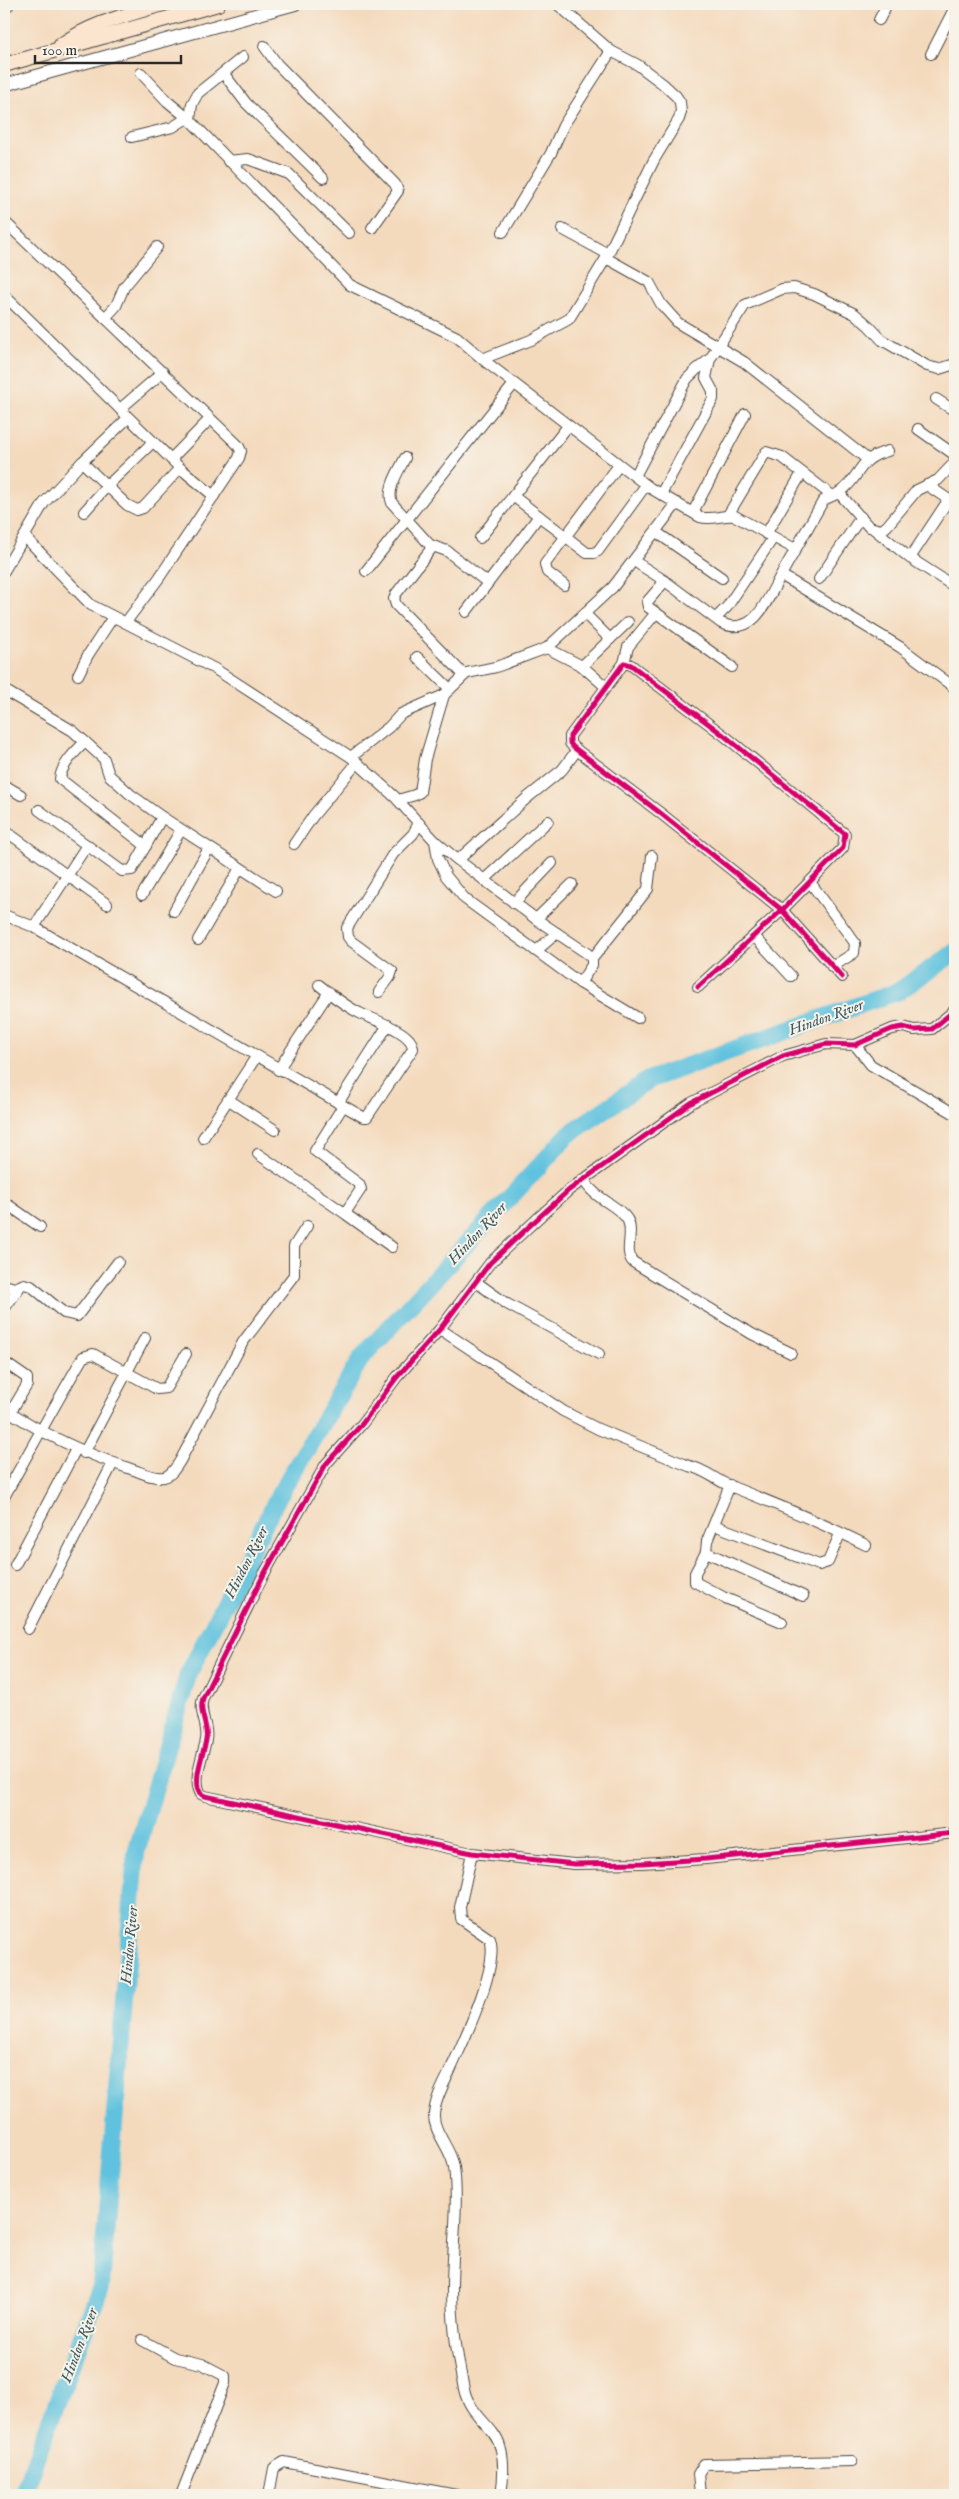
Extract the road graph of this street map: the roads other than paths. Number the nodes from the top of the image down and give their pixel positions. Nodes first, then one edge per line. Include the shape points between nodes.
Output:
1 (163, 4) edge
2 (218, 4) edge
3 (295, 4) edge
4 (557, 4) edge
5 (887, 4) edge
6 (947, 4) edge
7 (955, 8) edge
8 (879, 20) dead end
9 (264, 46) dead end
10 (612, 50) junction
11 (51, 52) junction
12 (931, 54) dead end
13 (243, 57) dead end
14 (4, 65) edge
15 (141, 73) dead end
16 (224, 74) junction
17 (4, 85) edge
18 (188, 119) junction
19 (132, 138) dead end
20 (228, 161) junction
21 (323, 178) dead end
22 (4, 221) edge
23 (372, 228) dead end
24 (562, 229) dead end
25 (503, 232) dead end
26 (349, 233) dead end
27 (157, 247) dead end
28 (607, 256) junction
29 (4, 295) edge
30 (105, 318) junction
31 (718, 346) junction
32 (482, 359) junction
33 (710, 359) junction
34 (955, 364) edge
35 (163, 372) junction
36 (514, 384) junction
37 (936, 399) dead end
38 (120, 409) junction
39 (955, 411) edge
40 (745, 414) dead end
41 (128, 418) junction
42 (210, 419) junction
43 (568, 426) junction
44 (918, 429) dead end
45 (154, 442) junction
46 (888, 452) dead end
47 (955, 455) edge
48 (405, 458) dead end
49 (171, 459) junction
50 (867, 459) junction
51 (82, 462) junction
52 (955, 462) edge
53 (619, 465) junction
54 (180, 468) junction
55 (802, 472) junction
56 (635, 476) junction
57 (646, 485) junction
58 (927, 485) junction
59 (107, 486) junction
60 (662, 494) junction
61 (835, 494) junction
62 (214, 496) junction
63 (513, 496) junction
64 (952, 502) edge
65 (677, 503) junction
66 (84, 512) dead end
67 (693, 512) junction
68 (728, 515) junction
69 (539, 516) junction
70 (861, 517) junction
71 (407, 520) junction
72 (874, 529) junction
73 (656, 532) junction
74 (769, 536) junction
75 (25, 537) junction
76 (566, 537) junction
77 (480, 538) dead end
78 (430, 545) junction
79 (795, 549) junction
80 (910, 558) junction
81 (634, 561) junction
82 (4, 571) edge
83 (366, 571) dead end
84 (781, 575) junction
85 (722, 578) dead end
86 (819, 579) dead end
87 (666, 580) junction
88 (488, 584) junction
89 (564, 585) dead end
90 (955, 587) edge
91 (466, 612) dead end
92 (585, 614) junction
93 (655, 614) junction
94 (113, 617) junction
95 (716, 618) junction
96 (126, 622) junction
97 (628, 622) dead end
98 (610, 639) junction
99 (547, 648) junction
100 (417, 657) dead end
101 (624, 663) junction
102 (582, 666) junction
103 (732, 668) dead end
104 (78, 675) dead end
105 (464, 675) junction
106 (606, 687) junction
107 (955, 688) edge
108 (4, 690) edge
109 (447, 692) junction
110 (85, 742) junction
111 (577, 750) junction
112 (354, 760) junction
113 (4, 785) edge
114 (21, 795) dead end
115 (398, 800) junction
116 (39, 810) dead end
117 (162, 818) junction
118 (548, 820) dead end
119 (419, 822) junction
120 (4, 830) edge
121 (181, 830) junction
122 (435, 840) junction
123 (294, 844) dead end
124 (87, 845) junction
125 (146, 846) junction
126 (209, 848) junction
127 (652, 856) dead end
128 (458, 860) junction
129 (552, 863) dead end
130 (240, 868) junction
131 (66, 876) junction
132 (484, 880) junction
133 (810, 882) junction
134 (572, 884) dead end
135 (276, 891) dead end
136 (142, 895) dead end
137 (514, 903) junction
138 (107, 904) dead end
139 (782, 910) junction
140 (174, 911) dead end
141 (4, 915) edge
142 (536, 920) junction
143 (34, 927) junction
144 (556, 933) junction
145 (754, 936) junction
146 (198, 940) dead end
147 (536, 951) junction
148 (592, 959) junction
149 (832, 967) junction
150 (791, 976) dead end
151 (842, 977) dead end
152 (580, 983) junction
153 (319, 986) dead end
154 (698, 987) dead end
155 (328, 992) junction
156 (379, 992) dead end
157 (955, 1010) edge
158 (638, 1018) dead end
159 (388, 1025) junction
160 (855, 1045) junction
161 (256, 1056) junction
162 (278, 1070) junction
163 (229, 1100) junction
164 (341, 1105) junction
165 (955, 1114) edge
166 (275, 1130) dead end
167 (203, 1138) dead end
168 (258, 1154) dead end
169 (583, 1180) junction
170 (4, 1202) edge
171 (346, 1214) junction
172 (307, 1226) dead end
173 (40, 1227) dead end
174 (392, 1247) dead end
175 (118, 1262) dead end
176 (476, 1282) junction
177 (4, 1285) edge
178 (19, 1288) junction
179 (4, 1309) edge
180 (440, 1328) junction
181 (145, 1338) dead end
182 (790, 1353) dead end
183 (186, 1354) dead end
184 (599, 1354) dead end
185 (4, 1362) edge
186 (126, 1373) junction
187 (7, 1411) edge
188 (40, 1431) junction
189 (80, 1451) junction
190 (113, 1463) junction
191 (730, 1486) junction
192 (4, 1497) edge
193 (714, 1525) junction
194 (840, 1534) junction
195 (866, 1545) dead end
196 (706, 1552) junction
197 (15, 1566) dead end
198 (803, 1596) dead end
199 (782, 1622) dead end
200 (28, 1629) dead end
201 (955, 1834) edge
202 (472, 1854) junction
203 (142, 2340) dead end
204 (852, 2462) dead end
205 (181, 2495) edge
206 (269, 2495) edge
207 (456, 2495) edge
208 (501, 2495) edge
209 (700, 2495) edge

1 - 11 main road via 94,25
2 - 11 main road
3 - 17 street
4 - 10 street
5 - 8 street
6 - 7 street
7 - 12 street
9 - 23 street via 277,64 395,184 398,191 395,198
10 - 25 street via 563,126 551,153
10 - 28 street via 663,84 680,102 681,112
11 - 14 main road
13 - 16 street
15 - 18 street
16 - 18 street via 198,93
16 - 21 street via 246,103
18 - 19 street via 173,127
18 - 20 street
20 - 26 street via 248,159 289,174
20 - 32 street via 350,285 457,337
22 - 30 street
24 - 28 street
27 - 30 street via 132,276 116,306
28 - 31 street via 644,278 671,318
28 - 32 street via 568,319 531,340
29 - 38 street
30 - 35 street
31 - 33 street
31 - 34 street via 745,304 782,289 794,288 854,314 882,340 927,366 939,369
31 - 50 street via 744,362
32 - 36 street
33 - 56 street via 687,379
33 - 60 street via 706,378 712,399
35 - 38 street
35 - 42 street
36 - 43 street
36 - 71 street
37 - 39 street
38 - 41 street
40 - 67 street
41 - 45 street
41 - 51 street
42 - 49 street
42 - 62 street via 241,452
43 - 53 street
43 - 63 street
44 - 47 street
45 - 49 street
45 - 59 street
46 - 50 street
48 - 71 street via 390,498
49 - 54 street
50 - 61 street
51 - 59 street
51 - 75 street via 44,503
52 - 58 street via 938,480
53 - 56 street
53 - 76 street
54 - 59 street via 143,508 136,510
54 - 62 street
55 - 61 street
55 - 68 street via 782,458 766,452
55 - 74 street
56 - 57 street
57 - 60 street
57 - 76 street via 594,554 587,553
58 - 64 street
58 - 72 street via 917,490 888,526 882,530
59 - 66 street
60 - 65 street
61 - 70 street
61 - 79 street via 818,509
62 - 96 street
63 - 69 street
63 - 77 street
64 - 80 street
65 - 67 street
65 - 73 street
67 - 68 street via 708,519
68 - 74 street
69 - 76 street
69 - 88 street
70 - 72 street
70 - 86 street
71 - 78 street
71 - 83 street
72 - 80 street
73 - 81 street
73 - 85 street
74 - 79 street
74 - 95 street via 727,607
75 - 82 street
75 - 94 street via 91,605
76 - 89 street via 544,568
78 - 88 street via 448,551
78 - 105 street via 429,554 394,599 396,605
79 - 84 street
80 - 90 street
81 - 87 street
81 - 92 street
84 - 95 street via 756,618 746,625 731,628
84 - 107 street via 900,647
87 - 93 street via 647,602
87 - 95 street
88 - 91 street
92 - 98 street
92 - 99 street
93 - 101 street via 628,646
93 - 103 street
94 - 96 street
94 - 104 street
96 - 112 street via 215,669
97 - 98 street
98 - 102 street
99 - 102 street
99 - 105 street
100 - 109 street
101 - 106 street
101 - 133 street via 631,664 726,736 844,834 843,848
102 - 106 street
105 - 109 street
106 - 111 street via 570,736 570,742
108 - 110 street via 73,731
109 - 112 street via 401,714
109 - 115 street via 425,759 420,792
110 - 117 street via 107,761 108,772 120,785
110 - 125 street via 73,754 60,778
111 - 128 street via 562,770
111 - 139 street
112 - 115 street
112 - 123 street
113 - 114 street
115 - 119 street
116 - 124 street
117 - 121 street
117 - 125 street
118 - 132 street
119 - 122 street
119 - 156 street via 413,834 393,854 346,928 351,941 392,971
120 - 131 street
121 - 126 street
121 - 136 street
122 - 128 street
122 - 147 street via 446,876 465,899
124 - 125 street via 128,872
124 - 131 street
126 - 130 street
126 - 140 street
127 - 148 street via 648,889
128 - 132 street
129 - 137 street
130 - 135 street
130 - 146 street
131 - 138 street
131 - 143 street
132 - 137 street
133 - 139 street
133 - 149 street via 855,943 854,953
134 - 142 street
137 - 142 street
139 - 145 street
139 - 149 street
141 - 143 street
142 - 144 street
143 - 161 street
144 - 147 street
144 - 148 street
145 - 150 street
145 - 154 street
147 - 152 street
148 - 152 street via 592,965
149 - 151 street
152 - 158 street
153 - 155 street
155 - 159 street via 360,1014
155 - 162 street
157 - 160 street via 932,1029 892,1029
159 - 164 street
159 - 164 street via 410,1039 413,1049 367,1117
160 - 165 street via 871,1065
160 - 169 street via 818,1046 782,1056 690,1103
161 - 162 street
161 - 163 street
162 - 164 street
163 - 166 street
163 - 167 street
164 - 171 street via 315,1151 361,1188
168 - 171 street
169 - 176 street via 503,1250
169 - 182 street via 591,1192 627,1219 633,1262 752,1334
170 - 173 street
171 - 174 street
172 - 190 street via 294,1246 294,1274 243,1342 173,1472 159,1477
175 - 178 street via 77,1316 64,1313 31,1286 24,1284
176 - 180 street
176 - 184 street via 523,1314
177 - 178 street
178 - 179 street
180 - 191 street via 563,1411 632,1444 699,1468
180 - 202 street via 326,1464 276,1551 203,1698 200,1710 207,1731 197,1784 205,1796
181 - 186 street
183 - 186 street via 162,1390
185 - 187 street via 27,1378 27,1385
186 - 188 street via 93,1354 84,1357
186 - 189 street
187 - 188 street
188 - 189 street
188 - 192 street
189 - 190 street
189 - 197 street
190 - 200 street
191 - 193 street
191 - 194 street via 769,1500
193 - 194 street via 819,1566 828,1562
193 - 196 street
194 - 195 street
196 - 198 street
196 - 199 street via 698,1565 694,1582
201 - 202 street via 642,1863 574,1864
202 - 208 street via 460,1906 461,1918 490,1939 493,1958 470,2028 439,2096 434,2116 454,2165 452,2290 464,2390 471,2406 493,2432 499,2445 503,2469
203 - 205 street via 175,2358 202,2364 225,2376
204 - 209 street via 710,2462 700,2468
206 - 207 street via 274,2468 284,2462

